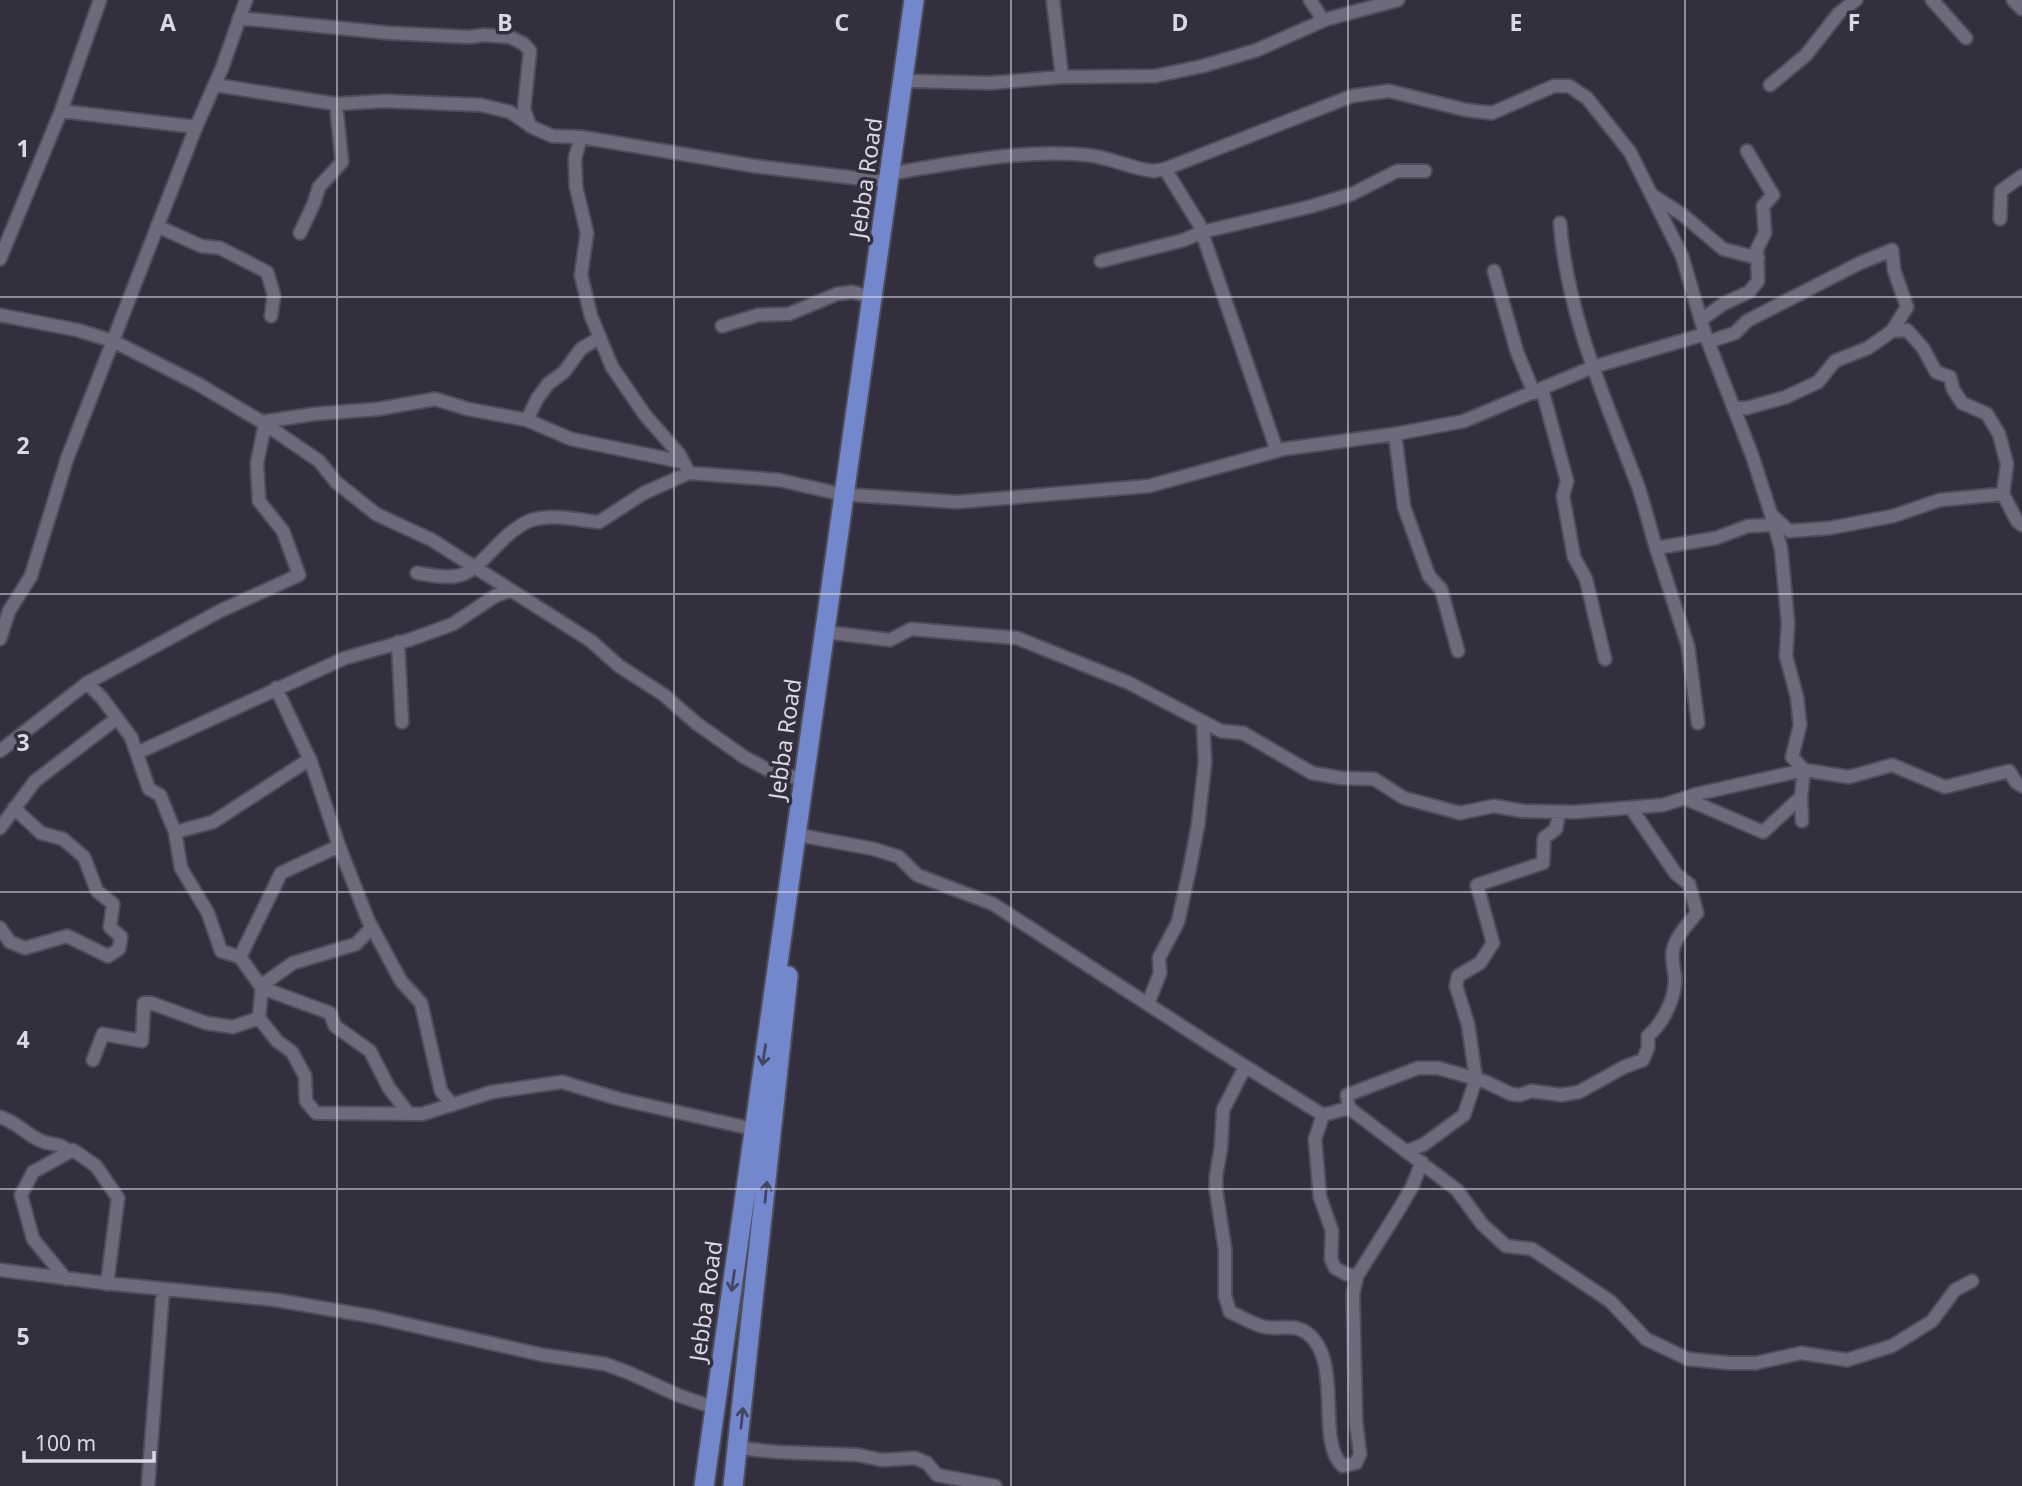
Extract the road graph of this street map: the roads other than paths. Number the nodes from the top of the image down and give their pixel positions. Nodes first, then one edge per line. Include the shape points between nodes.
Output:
1 (100, 0) edge
2 (246, 0) edge
3 (914, 0) edge
4 (924, 0) edge
5 (1053, 0) edge
6 (1310, 0) edge
7 (1398, 0) edge
8 (1856, 0) edge
9 (1933, 0) edge
10 (2013, 0) edge
11 (2022, 9) edge
12 (239, 18) junction
13 (1323, 20) junction
14 (1966, 38) dead end
15 (1062, 77) junction
16 (913, 81) junction
17 (215, 85) junction
18 (1770, 85) dead end
19 (336, 104) junction
20 (61, 111) junction
21 (530, 126) junction
22 (196, 127) junction
23 (581, 136) junction
24 (1747, 151) dead end
25 (1165, 169) junction
26 (1425, 171) dead end
27 (2022, 176) edge
28 (895, 177) junction
29 (1651, 194) junction
30 (2000, 219) dead end
31 (1560, 223) dead end
32 (157, 226) junction
33 (1202, 232) junction
34 (300, 233) dead end
35 (1758, 258) junction
36 (0, 259) edge
37 (1101, 261) dead end
38 (1494, 271) dead end
39 (872, 297) junction
40 (0, 315) edge
41 (271, 316) dead end
42 (1701, 320) junction
43 (722, 326) dead end
44 (1892, 331) junction
45 (600, 337) junction
46 (1707, 338) junction
47 (113, 341) junction
48 (1593, 367) junction
49 (1538, 391) junction
50 (1734, 408) junction
51 (527, 420) junction
52 (264, 423) junction
53 (1395, 434) junction
54 (1277, 451) junction
55 (686, 467) junction
56 (2003, 494) junction
57 (849, 495) junction
58 (1773, 520) junction
59 (2022, 525) edge
60 (1656, 548) junction
61 (473, 568) junction
62 (417, 573) dead end
63 (509, 591) junction
64 (5, 609) edge
65 (833, 633) junction
66 (0, 639) edge
67 (398, 642) junction
68 (1458, 651) dead end
69 (1605, 659) dead end
70 (87, 683) junction
71 (276, 688) junction
72 (116, 719) junction
73 (402, 722) dead end
74 (1203, 722) junction
75 (1698, 723) dead end
76 (0, 751) edge
77 (137, 753) junction
78 (310, 759) junction
79 (1804, 770) junction
80 (804, 779) junction
81 (2022, 786) edge
82 (1801, 797) junction
83 (1684, 798) junction
84 (14, 808) junction
85 (1631, 808) junction
86 (1559, 812) junction
87 (1801, 821) dead end
88 (0, 828) edge
89 (174, 832) junction
90 (804, 835) junction
91 (340, 846) junction
92 (789, 916) junction
93 (372, 927) junction
94 (0, 928) edge
95 (240, 957) junction
96 (262, 988) junction
97 (1147, 1004) junction
98 (259, 1018) junction
99 (93, 1060) dead end
100 (1245, 1067) junction
101 (1476, 1079) junction
102 (452, 1105) junction
103 (1349, 1108) junction
104 (409, 1114) junction
105 (1323, 1115) junction
106 (0, 1117) edge
107 (753, 1129) junction
108 (1406, 1151) junction
109 (70, 1152) junction
110 (1422, 1162) junction
111 (0, 1270) edge
112 (1357, 1276) junction
113 (66, 1279) junction
114 (1972, 1281) dead end
115 (107, 1284) junction
116 (163, 1289) junction
117 (715, 1408) junction
118 (739, 1448) junction
119 (148, 1486) edge
120 (704, 1486) edge
121 (733, 1486) edge
122 (995, 1486) edge

1 - 20 street
2 - 12 street
3 - 28 highway, Jebba Road
4 - 16 highway, Jebba Road
5 - 15 street
6 - 13 street
7 - 13 street
8 - 18 street via 1839,13 1806,55
9 - 14 street
10 - 11 street
12 - 17 street
12 - 21 street via 389,33 510,37 530,51 524,109
13 - 15 street via 1256,50 1202,66 1155,76
15 - 16 street via 990,83
16 - 28 highway, Jebba Road
17 - 19 street
17 - 22 street
19 - 21 street via 481,105 510,112
19 - 34 street via 342,162 319,187
20 - 22 street
20 - 36 street
21 - 23 street via 552,136
22 - 32 street
23 - 28 street via 754,166
23 - 45 street via 575,159 587,233 581,275
24 - 35 street via 1773,195 1763,206 1765,233
25 - 28 street via 1145,170 1089,155 1009,154
25 - 29 street via 1352,96 1389,91 1492,113 1554,86 1569,86 1587,98 1630,152
25 - 33 street
26 - 33 street via 1397,171 1352,194
27 - 30 street via 2001,191
28 - 39 highway, Jebba Road
28 - 57 highway, Jebba Road
29 - 35 street via 1723,249
29 - 42 street via 1682,256
31 - 48 street via 1572,302
32 - 41 street via 201,246 220,248 267,272 274,295
32 - 47 street
33 - 37 street
33 - 54 street
35 - 42 street via 1758,281 1749,292
38 - 49 street via 1517,352
39 - 43 street via 848,292 789,314 758,315
39 - 57 highway, Jebba Road
40 - 47 street
42 - 46 street
44 - 46 street via 1907,307 1892,250 1747,321 1735,333
44 - 50 street via 1868,348 1835,361 1818,382 1786,397
44 - 56 street via 1907,330 1936,372 1950,377 1962,403 1987,414 1999,434 2007,464
45 - 51 street via 581,349 565,372 548,384
45 - 55 street via 629,393
46 - 48 street
46 - 50 street
47 - 52 street
47 - 64 street via 59,482 31,576
48 - 49 street
48 - 60 street
49 - 53 street via 1464,421
49 - 69 street via 1567,481 1563,496 1574,556 1586,579
50 - 58 street
51 - 52 street via 435,399
51 - 55 street via 571,439
52 - 61 street via 319,461 336,482 376,514 432,540
52 - 70 street via 257,463 259,501 283,531 299,575 220,611
53 - 54 street
53 - 68 street via 1404,507 1429,576 1441,589
54 - 57 street via 1149,486 957,502
55 - 57 street
55 - 61 street via 600,522 563,517 531,520 508,533
56 - 58 street via 1940,500 1893,516 1830,528 1789,531
56 - 59 street
57 - 65 highway, Jebba Road
57 - 80 highway, Jebba Road
58 - 60 street via 1716,538
58 - 79 street via 1781,548 1788,623 1786,656 1800,725 1792,757
60 - 75 street via 1688,646
61 - 62 street via 455,576
61 - 63 street
63 - 67 street via 453,624
63 - 80 street via 591,641 744,757 774,773
64 - 66 street
65 - 74 street via 890,640 911,629 1017,638 1129,683
65 - 90 highway, Jebba Road
67 - 71 street via 345,658
67 - 73 street
70 - 72 street
70 - 76 street
71 - 77 street
71 - 78 street
72 - 77 street
72 - 84 street via 36,781
74 - 86 street via 1221,731 1243,733 1312,773 1374,779 1404,797 1460,813 1494,806
74 - 97 street via 1205,762 1190,867 1175,933 1159,958 1160,973
77 - 89 street via 149,789 160,795
78 - 89 street via 213,822
78 - 91 street
79 - 81 street via 1849,777 1892,765 1945,787 2009,771
79 - 82 street
79 - 83 street
80 - 92 highway, Jebba Road
82 - 83 street via 1763,832
82 - 87 street
83 - 85 street
84 - 88 street
84 - 94 street via 40,833 63,839 84,857 96,891 113,904 110,927 121,937 120,949 108,956 67,936 25,948 10,943
85 - 86 street
85 - 101 street via 1676,874 1689,884 1697,913 1676,940 1672,952 1675,981 1660,1026 1648,1035 1643,1060 1578,1093 1511,1094
86 - 101 street via 1556,829 1544,838 1544,863 1477,885 1493,943 1480,963 1458,976 1456,986 1468,1024
89 - 95 street via 181,868 208,913 221,951
90 - 92 highway, Jebba Road
90 - 97 street via 899,858 917,875 993,904
91 - 93 street
91 - 95 street via 281,873
92 -> 107 highway, Jebba Road
118 -> 92 highway, Jebba Road
93 - 96 street via 356,944 293,963
93 - 102 street via 401,981 421,1003 441,1091
95 - 96 street
96 - 98 street
96 - 104 street via 330,1013 335,1026 370,1051
97 - 100 street
98 - 99 street via 233,1027 144,1003 142,1041 103,1034
98 - 104 street via 292,1052 304,1076 306,1101 316,1113
100 - 105 street
100 - 112 street via 1223,1110 1216,1177 1225,1249 1225,1296 1230,1312 1252,1324 1296,1327 1309,1334 1318,1347 1328,1390 1332,1449 1343,1466 1356,1463 1360,1454 1353,1348
101 - 103 street via 1418,1068 1347,1095
101 - 108 street via 1464,1115 1423,1145
102 - 104 street via 422,1115
102 - 107 street via 492,1092 562,1082
103 - 105 street
103 - 108 street
105 - 112 street via 1315,1139 1320,1197 1332,1231 1331,1259 1335,1268
106 - 109 street via 41,1142 60,1143
107 -> 117 highway, Jebba Road
108 - 110 street
109 - 113 street via 33,1172 20,1195 33,1239
109 - 115 street via 96,1166 117,1198
110 - 112 street via 1412,1187
110 - 114 street via 1457,1190 1482,1224 1506,1246 1532,1249 1610,1301 1646,1339 1688,1359 1756,1363 1801,1353 1847,1360 1892,1346 1932,1321 1955,1290
111 - 113 street
113 - 115 street
115 - 116 street
116 - 117 street via 375,1317 605,1364
116 - 119 street
117 - 120 highway, Jebba Road
118 - 121 highway, Jebba Road
118 - 122 street via 882,1460 915,1458 937,1475

